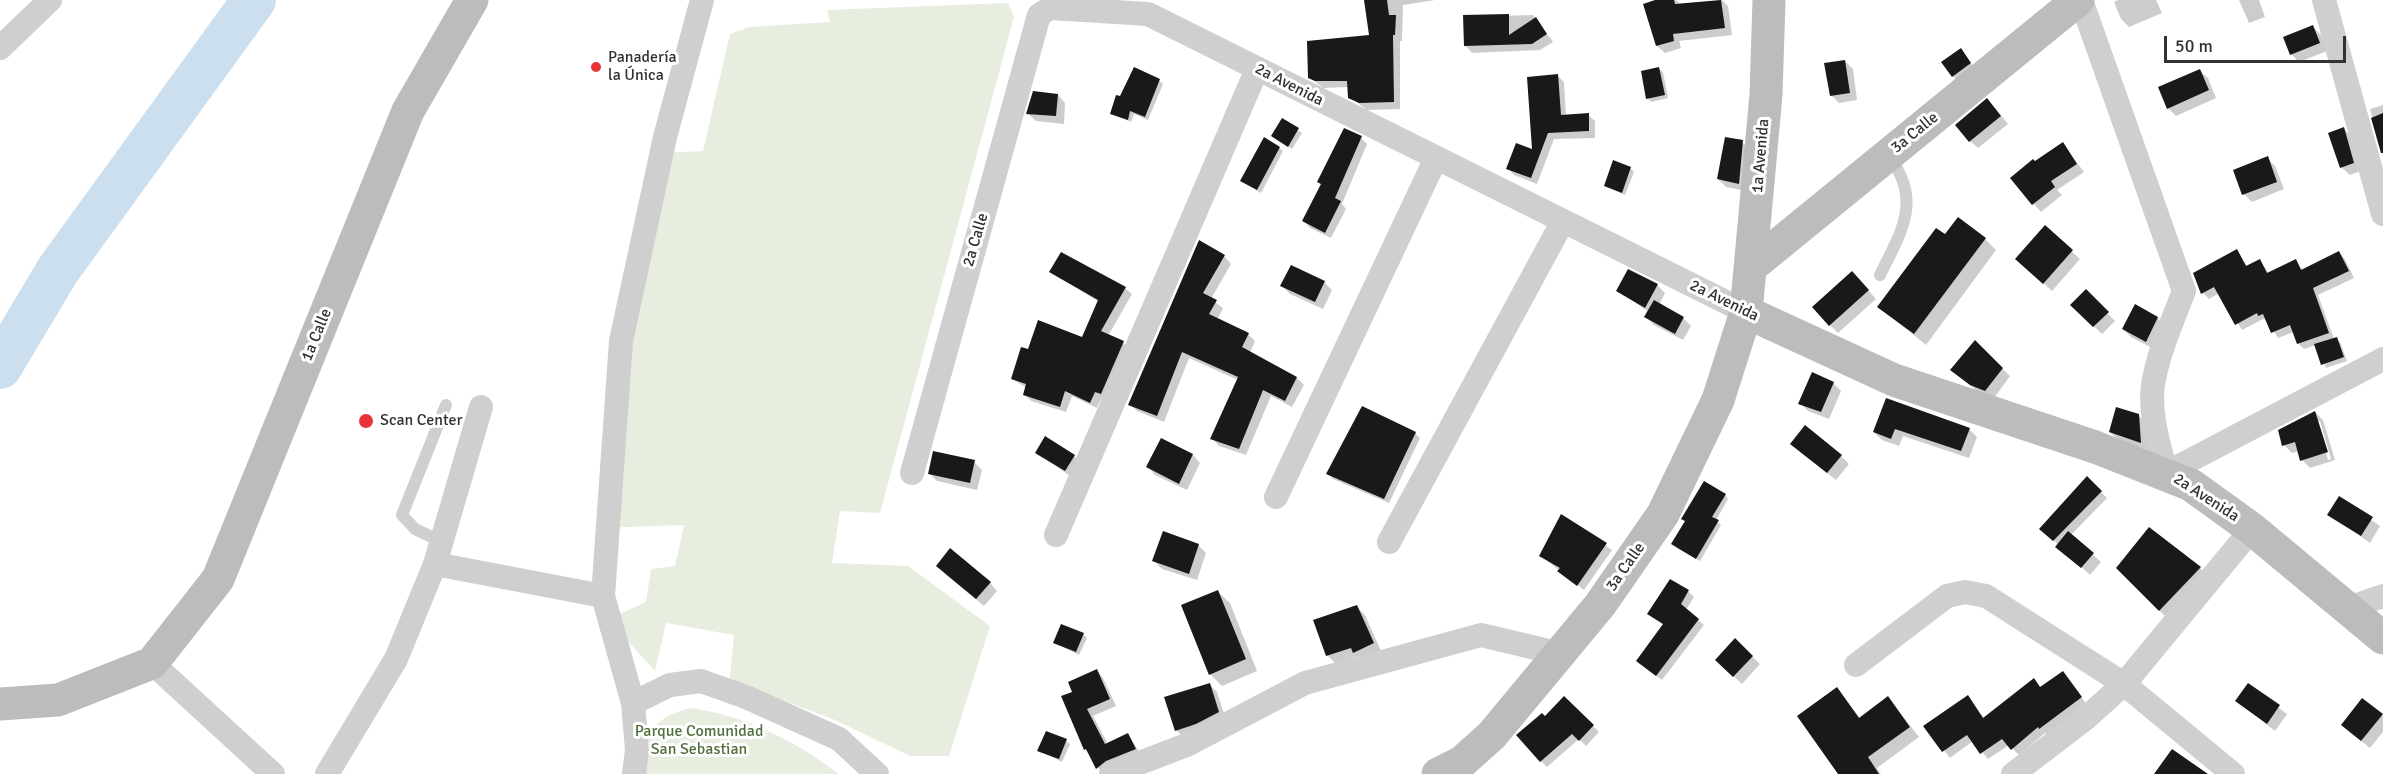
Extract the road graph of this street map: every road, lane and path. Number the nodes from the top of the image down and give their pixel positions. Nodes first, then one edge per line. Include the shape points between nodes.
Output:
1 (50, 0) edge
2 (472, 0) edge
3 (702, 0) edge
4 (1769, 0) edge
5 (2079, 0) edge
6 (2324, 0) edge
7 (1148, 7) edge
8 (1044, 10) joint
9 (0, 48) edge
10 (1257, 69) junction
11 (1888, 155) junction
12 (1436, 158) junction
13 (2383, 214) edge
14 (1563, 221) junction
15 (1752, 266) junction
16 (1880, 275) dead end
17 (1746, 312) junction
18 (2383, 359) edge
19 (446, 405) dead end
20 (481, 407) dead end
21 (912, 473) dead end
22 (2166, 473) junction
23 (1276, 498) dead end
24 (2252, 529) junction
25 (1056, 535) dead end
26 (1389, 542) dead end
27 (439, 553) junction
28 (603, 596) junction
29 (2383, 596) edge
30 (2345, 609) junction
31 (2383, 638) edge
32 (1561, 654) junction
33 (152, 663) junction
34 (1856, 665) dead end
35 (2124, 684) junction
36 (633, 703) junction
37 (0, 704) edge
38 (273, 774) edge
39 (327, 774) edge
40 (634, 774) edge
41 (877, 774) edge
42 (1111, 774) edge
43 (1438, 774) edge
44 (2013, 774) edge
45 (2233, 774) edge

1 - 9 street
2 - 33 street, 1a Calle via 408,111 218,579
3 - 28 street via 665,137 621,341
4 - 15 street, 1a Avenida
5 - 11 street, 3a Calle
5 - 22 street via 2184,291 2153,386 2155,429
6 - 13 street
7 - 8 street, 2a Avenida
7 - 10 street, 2a Avenida
8 - 21 street, 2a Calle via 1038,15
10 - 12 street, 2a Avenida
10 - 25 street
11 - 15 street, 3a Calle
11 - 16 lane via 1900,171 1906,193 1905,223
12 - 14 street, 2a Avenida
12 - 23 street
14 - 17 street, 2a Avenida
14 - 26 street
15 - 17 street, 1a Avenida
17 - 22 street, 2a Avenida via 1894,380
17 - 32 street, 3a Calle via 1718,400 1663,514
18 - 22 street
19 - 27 lane via 402,515
20 - 27 street
22 - 24 street, 2a Avenida via 2191,485
24 - 30 street, 2a Avenida
24 - 35 street
27 - 28 street
27 - 39 street via 396,659
28 - 36 street
29 - 30 street
30 - 31 street, 2a Avenida
32 - 42 street via 1481,635 1305,683 1189,744
32 - 43 street, 3a Calle via 1492,735 1462,762
33 - 37 street via 58,700
33 - 38 street
34 - 35 street via 1947,596 1965,592 1986,596
35 - 44 street
35 - 45 street
36 - 40 street via 637,750
36 - 41 street via 670,685 701,681 839,739

